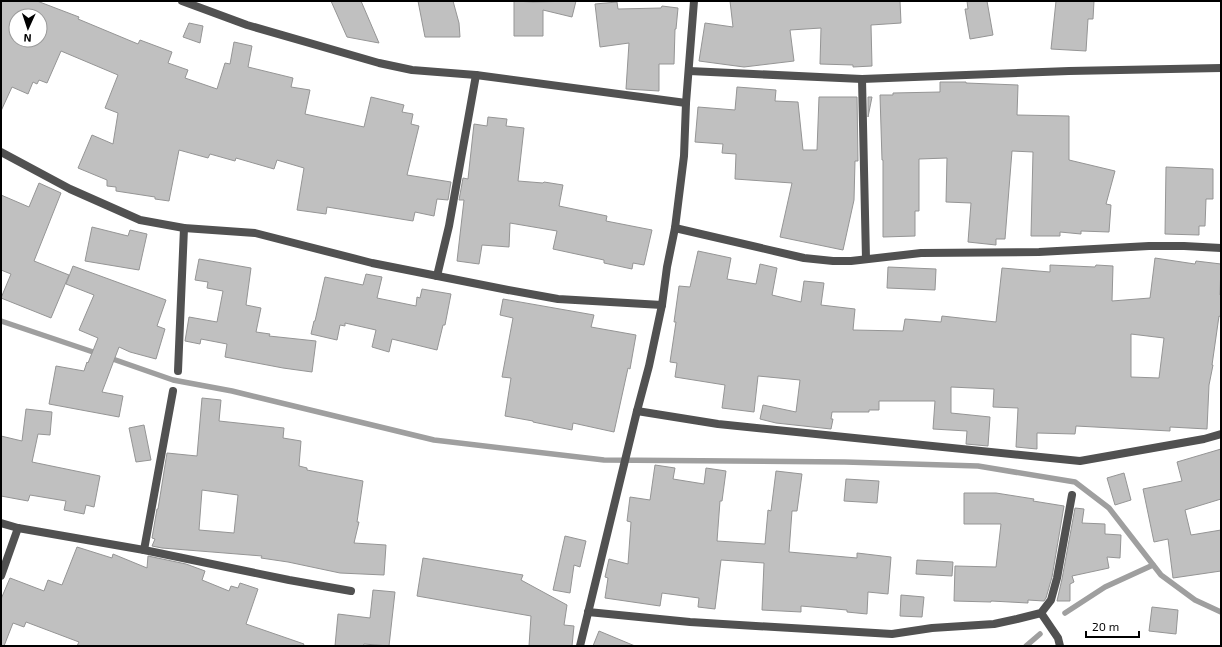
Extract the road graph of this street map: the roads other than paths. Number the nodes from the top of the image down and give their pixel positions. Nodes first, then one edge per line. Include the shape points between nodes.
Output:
1 (182, 1) edge
2 (694, 1) edge
3 (1221, 68) edge
4 (689, 71) junction
5 (476, 75) junction
6 (862, 79) junction
7 (686, 103) junction
8 (1, 152) edge
9 (184, 228) junction
10 (675, 228) junction
11 (1221, 248) edge
12 (866, 259) junction
13 (437, 276) junction
14 (662, 305) junction
15 (178, 371) dead end
16 (173, 391) dead end
17 (636, 412) junction
18 (1221, 434) edge
19 (1072, 494) dead end
20 (1, 523) edge
21 (18, 528) junction
22 (144, 550) junction
23 (1, 576) edge
24 (351, 591) dead end
25 (588, 612) junction
26 (1041, 613) junction
27 (580, 646) edge
28 (1060, 646) edge

1 - 5 street via 247,25 379,63 412,70
2 - 4 street
3 - 6 street
4 - 6 street
4 - 7 street
5 - 7 street
5 - 13 street via 449,226
6 - 12 street
7 - 10 street via 684,156
8 - 9 street via 70,189 140,220
9 - 13 street via 256,233 372,263
9 - 15 street
10 - 12 street via 804,258 845,261
10 - 14 street
11 - 12 street via 1149,246 1039,252 921,253
13 - 14 street via 558,299
14 - 17 street
16 - 22 street
17 - 18 street via 718,424 1080,461
17 - 25 street
19 - 26 street via 1057,578 1051,600
20 - 21 street
21 - 22 street
21 - 23 street
22 - 24 street
25 - 26 street via 690,622 892,634 932,628 994,624
25 - 27 street
26 - 28 street via 1058,638

